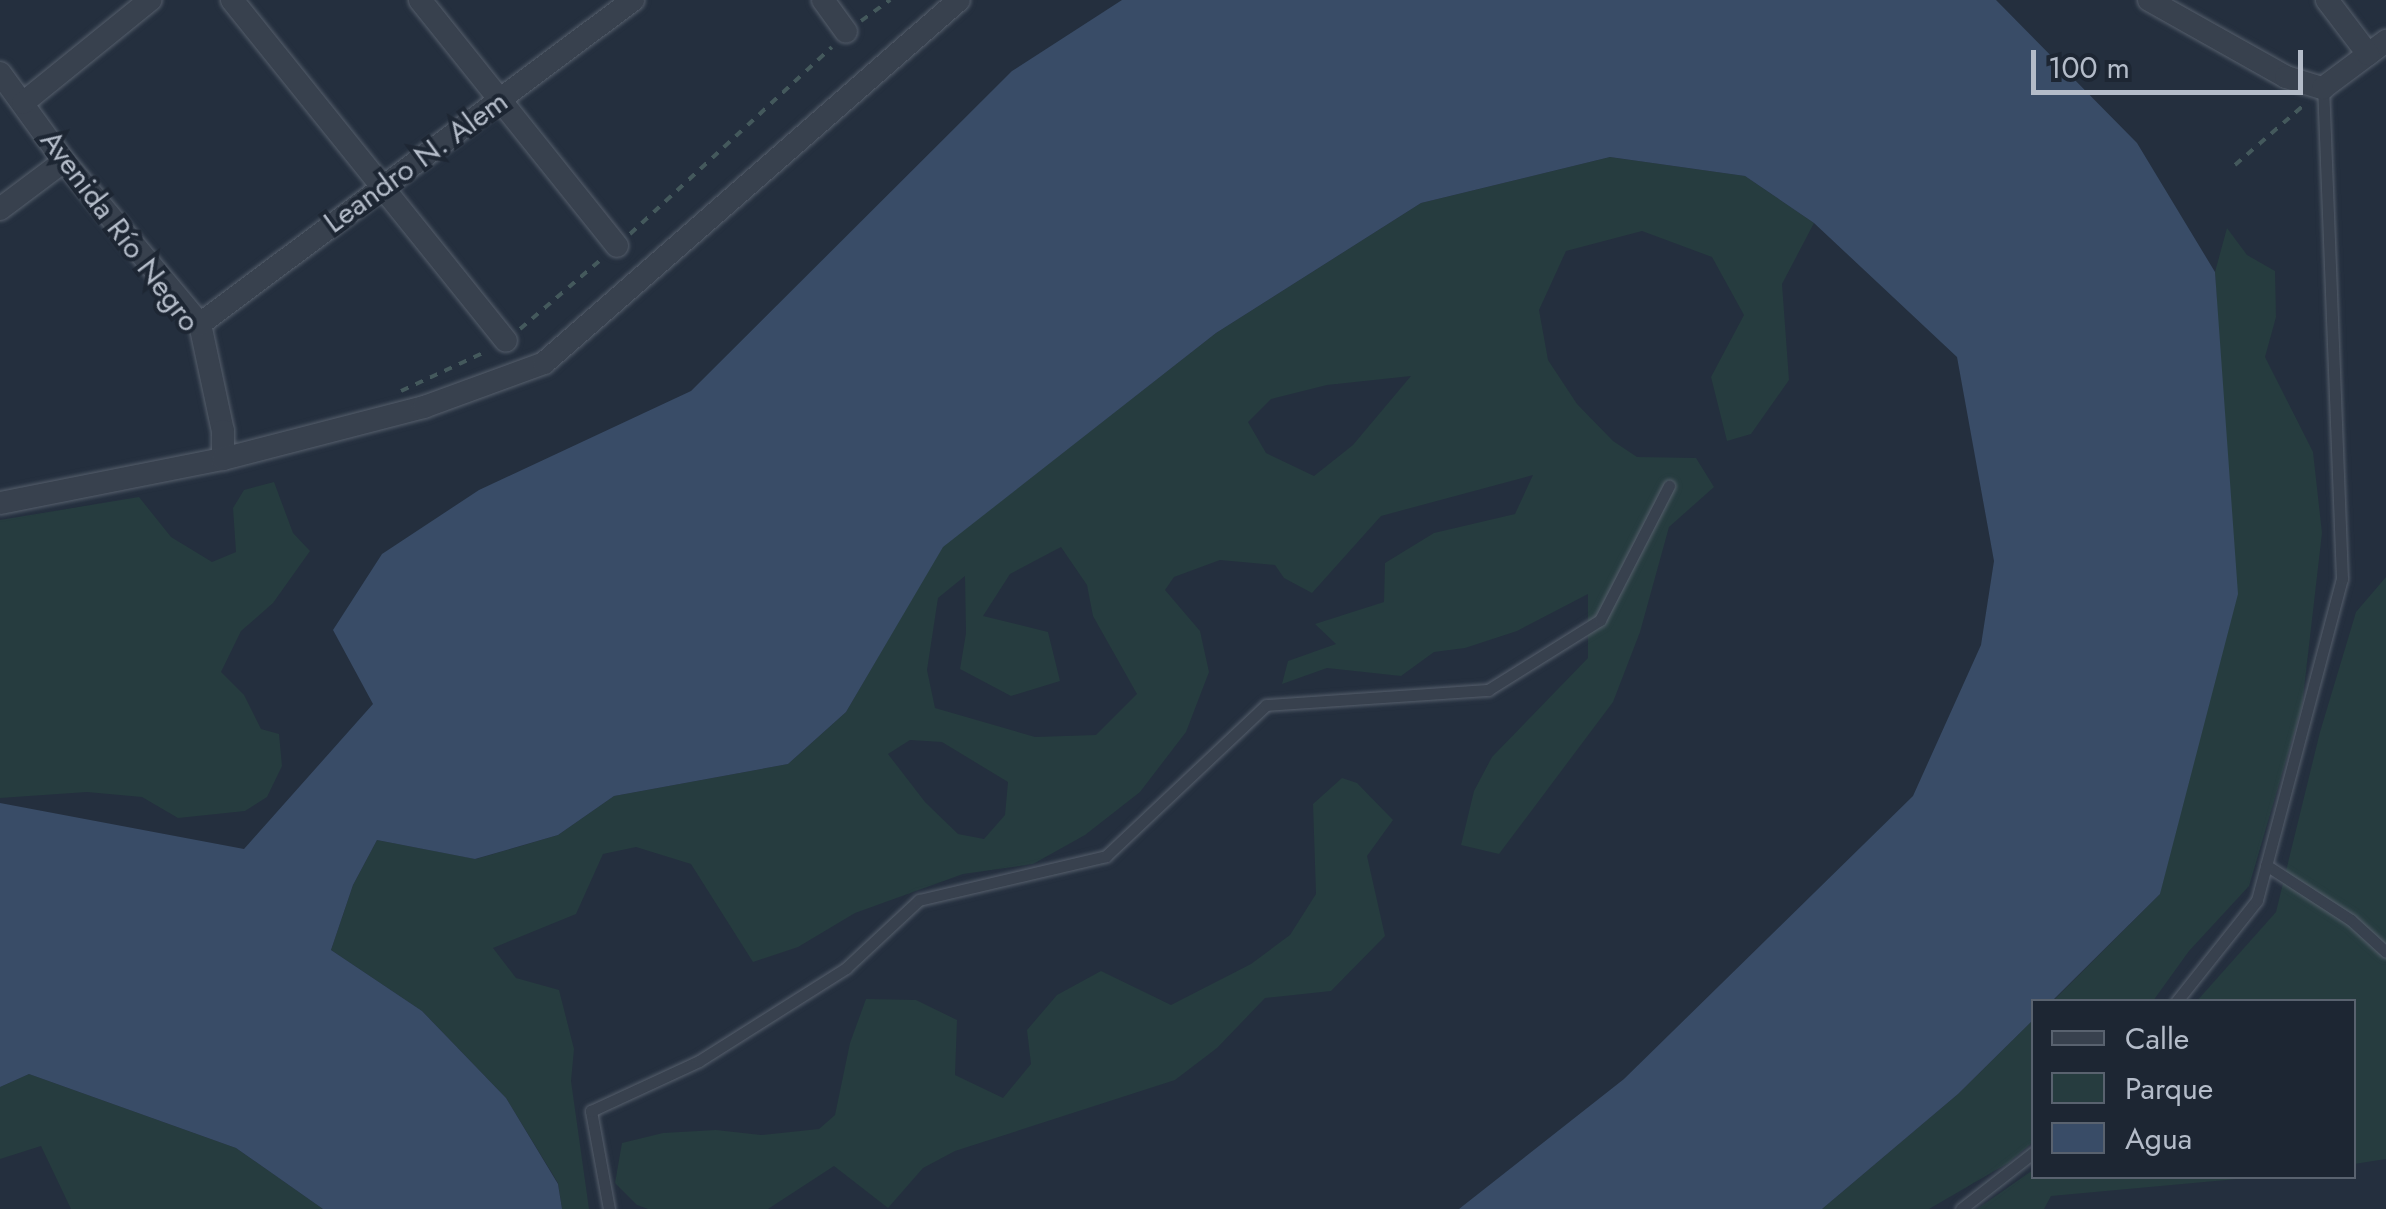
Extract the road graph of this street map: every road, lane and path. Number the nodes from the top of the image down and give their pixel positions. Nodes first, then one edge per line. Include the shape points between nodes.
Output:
1 (150, 0) edge
2 (232, 0) edge
3 (420, 0) edge
4 (823, 0) edge
5 (890, 0) edge
6 (959, 0) edge
7 (2148, 0) edge
8 (2328, 0) edge
9 (624, 3) edge
10 (846, 32) junction
11 (2377, 47) edge
12 (0, 73) edge
13 (2323, 88) junction
14 (500, 101) junction
15 (24, 103) junction
16 (64, 161) junction
17 (2235, 164) dead end
18 (380, 188) junction
19 (0, 209) edge
20 (617, 246) junction
21 (200, 324) junction
22 (506, 340) junction
23 (388, 396) dead end
24 (223, 459) junction
25 (1669, 486) dead end
26 (0, 503) edge
27 (2266, 865) junction
28 (2386, 952) edge
29 (2178, 999) edge
30 (2031, 1154) edge
31 (608, 1209) edge
32 (1962, 1209) edge

1 - 15 street
2 - 18 street
3 - 14 street
4 - 10 street
5 - 10 path
6 - 24 street via 544,363 424,407
7 - 13 street via 2286,77
8 - 11 street
9 - 14 street, Leandro N. Alem
10 - 20 path
11 - 13 street
12 - 15 street, Avenida Río Negro
13 - 17 path
13 - 27 lane via 2342,579
14 - 18 street, Leandro N. Alem
14 - 20 street
15 - 16 street, Avenida Río Negro
16 - 19 street
16 - 21 street, Avenida Río Negro
18 - 21 street, Leandro N. Alem
18 - 22 street
20 - 22 path
21 - 24 street, Avenida Río Negro
22 - 23 path
24 - 26 street
25 - 31 lane via 1600,620 1488,690 1266,704 1106,856 919,900 846,968 699,1061 591,1111
27 - 28 lane via 2351,920
27 - 29 lane via 2257,900
30 - 32 lane

